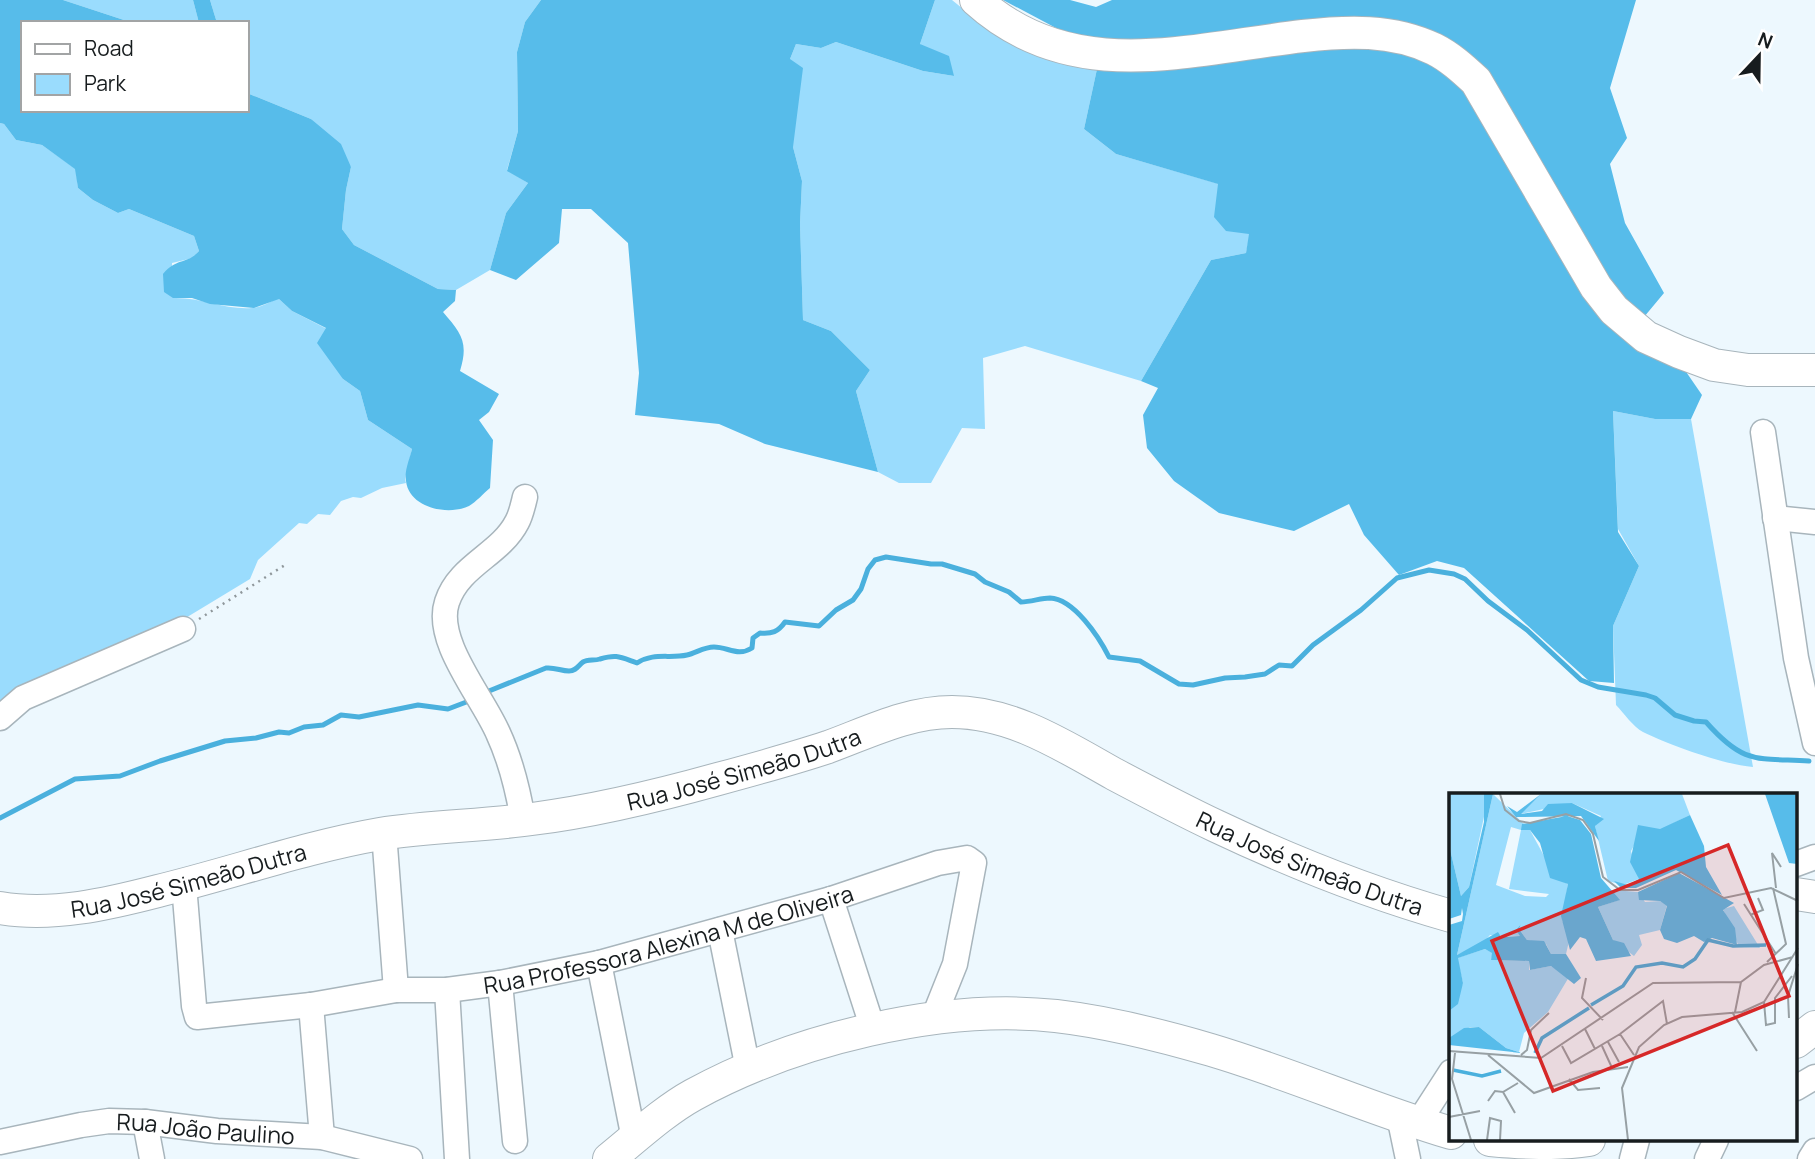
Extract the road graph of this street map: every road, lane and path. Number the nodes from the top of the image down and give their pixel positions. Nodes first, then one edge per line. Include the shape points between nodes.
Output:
1 (976, 0) edge
2 (1815, 370) edge
3 (1763, 432) dead end
4 (525, 497) dead end
5 (1775, 518) junction
6 (1815, 522) edge
7 (285, 565) dead end
8 (183, 629) joint
9 (0, 718) edge
10 (1815, 743) edge
11 (523, 820) junction
12 (384, 833) junction
13 (1815, 857) edge
14 (1798, 863) edge
15 (184, 885) junction
16 (831, 899) junction
17 (0, 908) edge
18 (1449, 915) edge
19 (720, 930) junction
20 (599, 963) junction
21 (499, 983) junction
22 (396, 990) junction
23 (447, 990) junction
24 (311, 1005) junction
25 (933, 1019) junction
26 (1815, 1027) edge
27 (873, 1030) junction
28 (1798, 1040) edge
29 (748, 1069) junction
30 (1449, 1074) edge
31 (1815, 1077) edge
32 (1798, 1087) edge
33 (1409, 1120) junction
34 (145, 1122) junction
35 (1449, 1132) edge
36 (322, 1137) junction
37 (634, 1139) junction
38 (515, 1141) dead end
39 (0, 1142) edge
40 (1507, 1142) edge
41 (1578, 1142) edge
42 (1636, 1142) edge
43 (1716, 1142) edge
44 (1815, 1151) edge
45 (152, 1159) edge
46 (410, 1159) edge
47 (457, 1159) edge
48 (609, 1159) edge
49 (1408, 1159) edge
50 (1632, 1159) edge
51 (1707, 1159) edge
52 (1810, 1159) edge

1 - 2 main road via 1038,38 1100,55 1166,54 1336,32 1378,33 1434,49 1476,81 1596,287 1646,338 1714,365
3 - 5 street
4 - 11 street via 509,535 453,587 444,617 453,651 507,755
5 - 6 street
5 - 10 street via 1796,658
7 - 8 path
8 - 9 street via 23,698
11 - 12 main road, Rua José Simeão Dutra
11 - 18 main road, Rua José Simeão Dutra via 713,781 904,718 929,713 984,714 1053,740 1216,826 1314,870
12 - 15 main road, Rua José Simeão Dutra
12 - 22 street
13 - 14 street
15 - 17 main road, Rua José Simeão Dutra via 75,908
15 - 24 street, Rua Professora Alexina M de Oliveira via 197,1017
16 - 19 street, Rua Professora Alexina M de Oliveira
16 - 25 street, Rua Professora Alexina M de Oliveira via 938,863 968,858 974,863 955,964
16 - 27 street
19 - 20 street, Rua Professora Alexina M de Oliveira
19 - 29 street
20 - 21 street, Rua Professora Alexina M de Oliveira
20 - 37 street
21 - 23 street, Rua Professora Alexina M de Oliveira
21 - 38 street
22 - 23 street, Rua Professora Alexina M de Oliveira
22 - 24 street, Rua Professora Alexina M de Oliveira
23 - 47 street
24 - 36 street
25 - 27 main road
25 - 33 main road via 1006,1014 1100,1023 1211,1050
26 - 28 main road
27 - 29 main road
29 - 37 main road via 691,1096
30 - 33 street
31 - 32 street
33 - 35 main road
33 - 49 street
34 - 36 street, Rua João Paulino
34 - 39 street, Rua João Paulino via 109,1121
34 - 45 street
36 - 46 street, Rua João Paulino
37 - 48 main road
40 - 41 main road
42 - 50 street
43 - 51 street
44 - 52 street

